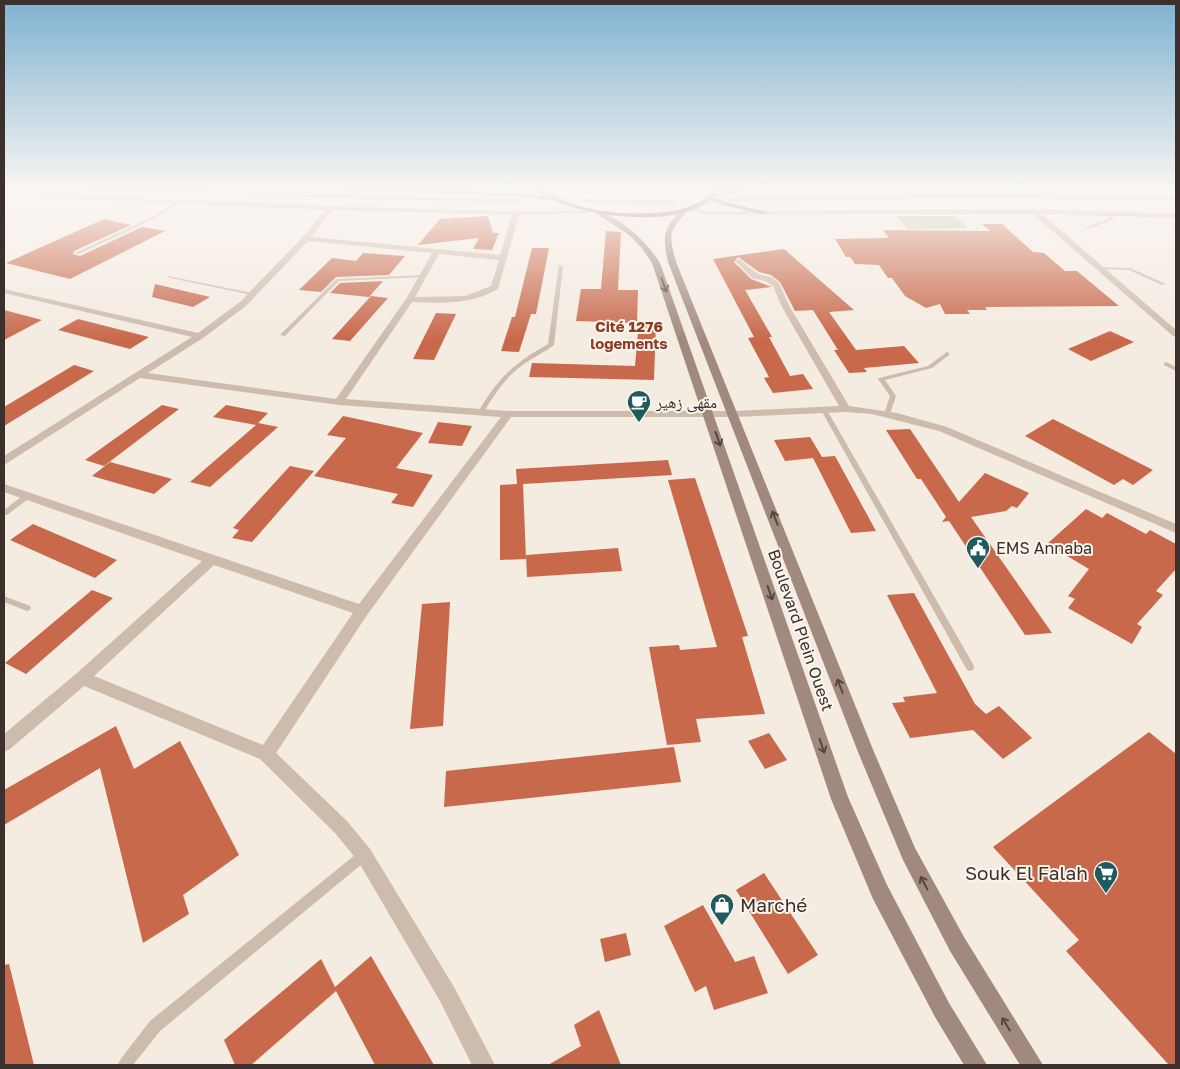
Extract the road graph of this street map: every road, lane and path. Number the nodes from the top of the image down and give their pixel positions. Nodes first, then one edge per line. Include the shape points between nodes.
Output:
1 (105, 240) edge
2 (305, 240) edge
3 (314, 240) edge
4 (509, 240) edge
5 (640, 240) edge
6 (667, 240) edge
7 (1067, 240) edge
8 (77, 253) dead end
9 (436, 253) junction
10 (504, 258) junction
11 (739, 261) dead end
12 (561, 266) dead end
13 (1099, 268) junction
14 (423, 276) junction
15 (170, 277) dead end
16 (1164, 284) dead end
17 (4, 292) edge
18 (252, 294) junction
19 (410, 299) junction
20 (1176, 334) edge
21 (283, 335) dead end
22 (200, 336) junction
23 (947, 354) dead end
24 (1166, 364) dead end
25 (1176, 369) edge
26 (138, 375) junction
27 (339, 402) junction
28 (846, 409) junction
29 (824, 410) junction
30 (480, 412) junction
31 (508, 414) junction
32 (709, 414) junction
33 (734, 414) junction
34 (887, 414) junction
35 (4, 461) edge
36 (4, 488) edge
37 (28, 496) junction
38 (4, 513) edge
39 (1176, 529) edge
40 (212, 559) junction
41 (4, 599) edge
42 (27, 608) dead end
43 (362, 611) junction
44 (970, 667) dead end
45 (82, 678) junction
46 (4, 744) edge
47 (266, 754) junction
48 (364, 855) junction
49 (125, 1065) edge
50 (484, 1065) edge
51 (976, 1065) edge
52 (1032, 1065) edge

1 - 8 lane
2 - 18 street
3 - 9 street
4 - 10 street
5 -> 32 main road, Boulevard Plein Ouest via 656,262
6 - 33 main road, Boulevard Plein Ouest
7 - 13 street
9 - 10 street
9 - 14 street
10 - 19 street via 494,287 487,292 455,300
11 - 28 street via 755,276 776,285
12 - 30 lane via 550,345 517,364 496,386
13 - 16 lane via 1130,269
13 - 20 street
14 - 19 street
14 - 21 lane via 338,280
15 - 18 lane
17 - 22 street
18 - 22 street
19 - 27 street
22 - 26 street
23 - 34 lane via 930,367 881,379 893,396
24 - 25 lane
26 - 27 street
26 - 35 street
27 - 30 street
28 - 29 street
28 - 34 street
29 - 33 street
29 - 44 lane
30 - 31 street
31 - 32 street
31 - 43 street
32 - 33 street
32 -> 51 main road, Boulevard Plein Ouest via 840,799 880,892 942,1010
52 -> 33 main road, Boulevard Plein Ouest via 958,944 909,854
34 - 39 street via 943,429
36 - 37 street
37 - 38 lane
37 - 40 street
40 - 43 street
40 - 45 street
41 - 42 lane
43 - 47 street
45 - 46 street
45 - 47 street
47 - 48 street via 341,827
48 - 49 lane via 155,1026
48 - 50 street via 447,994

